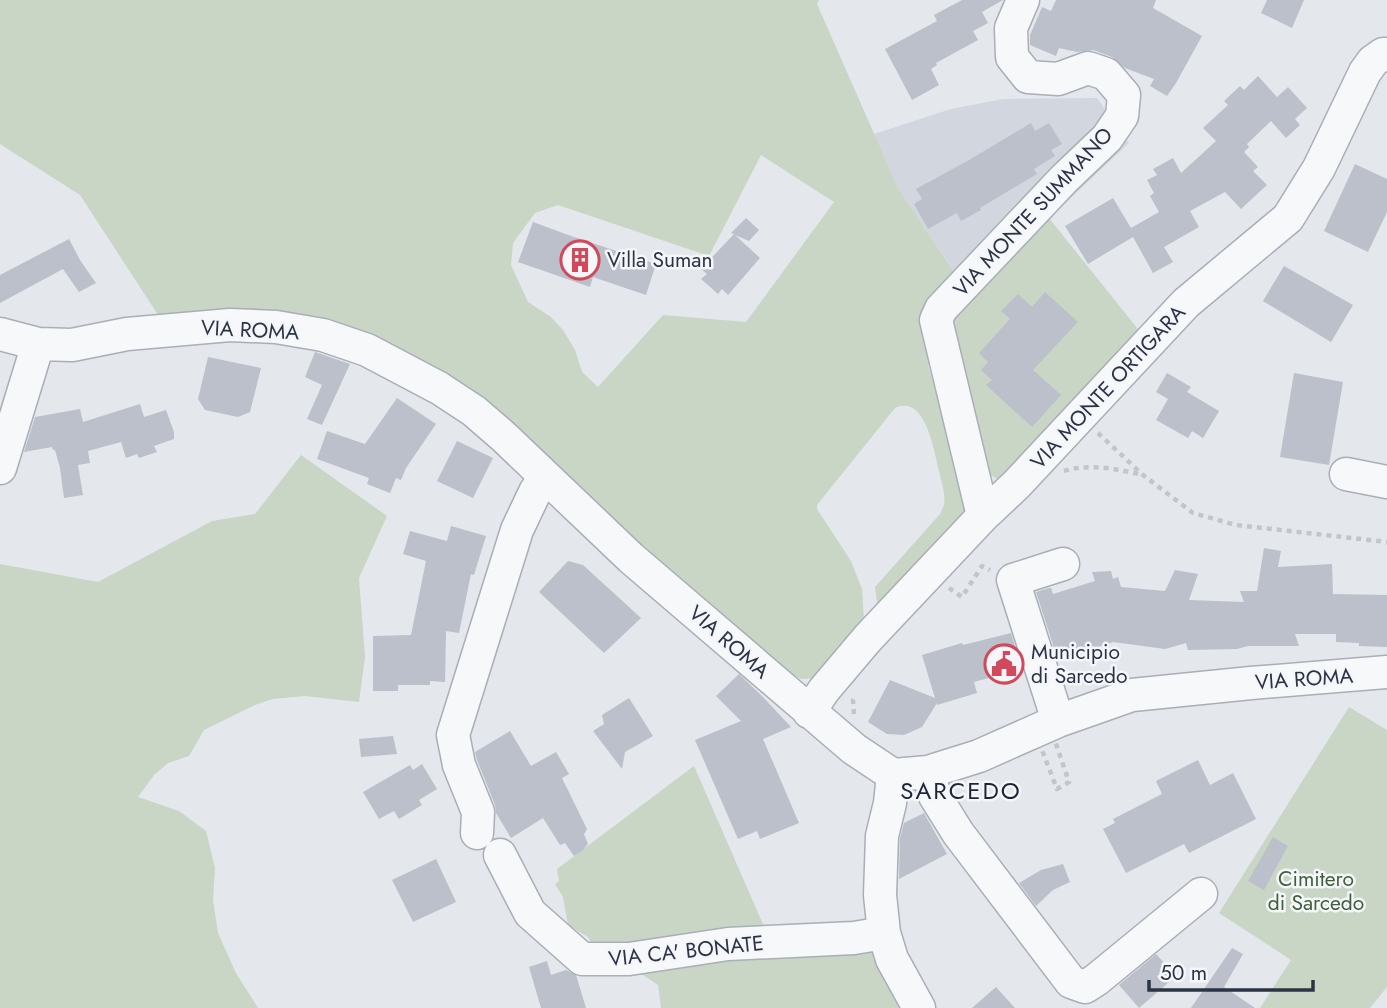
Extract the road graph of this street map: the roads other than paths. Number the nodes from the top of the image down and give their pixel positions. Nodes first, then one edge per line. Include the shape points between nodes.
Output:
1 (1023, 0) edge
2 (1387, 54) edge
3 (0, 334) edge
4 (38, 344) junction
5 (0, 468) edge
6 (1346, 474) dead end
7 (545, 477) junction
8 (1387, 482) edge
9 (983, 516) junction
10 (1063, 564) dead end
11 (1387, 672) edge
12 (809, 712) junction
13 (1047, 731) junction
14 (929, 772) junction
15 (893, 775) junction
16 (477, 833) dead end
17 (500, 855) dead end
18 (1201, 894) dead end
19 (884, 933) junction
20 (1089, 997) edge
21 (919, 1008) edge

1 - 9 street, VIA MONTE SUMMANO via 1011,28 1012,57 1028,78 1058,79 1088,68 1106,74 1125,95 1122,116 1107,138 941,309 936,320
2 - 9 street, VIA MONTE ORTIGARA via 1365,72 1319,167 1288,218 1186,303
3 - 4 street, VIA ROMA
4 - 5 street
4 - 7 street, VIA ROMA via 72,345 127,334 230,325 323,335 367,350 439,388 474,411
6 - 8 street
7 - 12 street, VIA ROMA
7 - 16 street via 517,530 453,736 478,812
9 - 12 street, VIA MONTE ORTIGARA via 868,638
10 - 13 street via 1013,580
11 - 13 street, VIA ROMA via 1132,695
12 - 15 street, VIA ROMA
13 - 14 street, VIA ROMA
14 - 15 street, VIA ROMA
14 - 20 street via 935,796 958,833 1071,982
15 - 19 street via 882,836
17 - 19 street, VIA CA' BONATE via 530,913 582,959 629,960 728,944
18 - 20 street via 1096,980
19 - 21 street via 892,959

